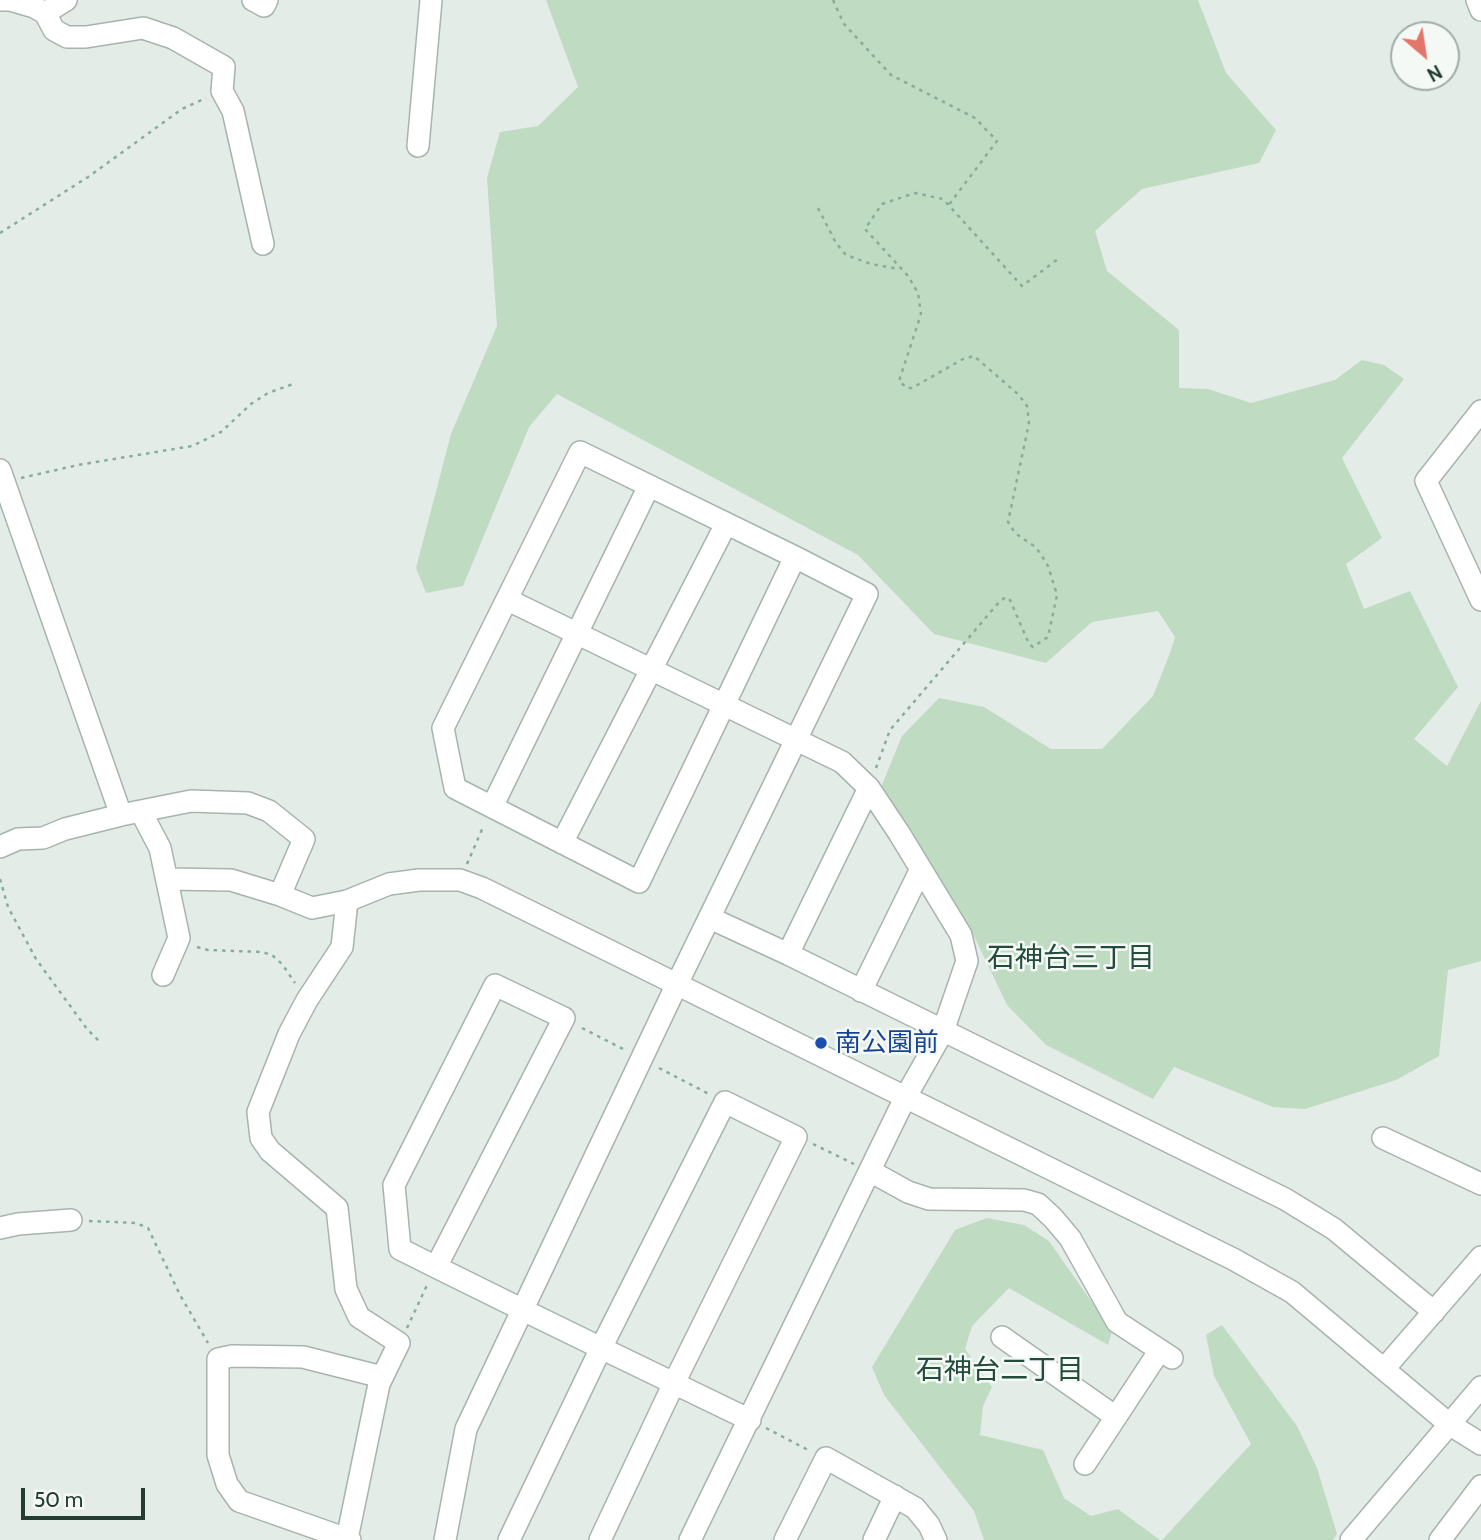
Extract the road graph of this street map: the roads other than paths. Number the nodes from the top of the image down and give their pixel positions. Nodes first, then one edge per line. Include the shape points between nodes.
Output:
1 (0, 0) edge
2 (66, 0) edge
3 (253, 0) edge
4 (267, 0) edge
5 (431, 0) edge
6 (1478, 0) edge
7 (1481, 10) edge
8 (45, 13) junction
9 (418, 146) dead end
10 (263, 244) dead end
11 (1481, 411) edge
12 (2, 476) edge
13 (649, 486) junction
14 (726, 524) junction
15 (795, 558) junction
16 (508, 600) junction
17 (1481, 600) edge
18 (577, 635) junction
19 (652, 672) junction
20 (724, 705) junction
21 (797, 740) junction
22 (869, 788) junction
23 (492, 807) junction
24 (131, 813) junction
25 (562, 842) junction
26 (0, 848) edge
27 (921, 869) junction
28 (167, 879) junction
29 (280, 895) junction
30 (347, 901) junction
31 (710, 918) junction
32 (789, 954) junction
33 (163, 975) dead end
34 (677, 984) junction
35 (861, 991) junction
36 (943, 1031) junction
37 (905, 1097) junction
38 (1383, 1139) dead end
39 (870, 1171) junction
40 (1481, 1184) edge
41 (72, 1220) road end
42 (0, 1228) edge
43 (1481, 1257) edge
44 (436, 1267) junction
45 (521, 1309) junction
46 (1434, 1311) junction
47 (1002, 1337) dead end
48 (601, 1348) junction
49 (1384, 1369) junction
50 (382, 1377) junction
51 (674, 1383) junction
52 (1481, 1387) edge
53 (1116, 1417) junction
54 (750, 1420) junction
55 (1450, 1424) junction
56 (1481, 1444) edge
57 (1085, 1464) dead end
58 (1481, 1486) edge
59 (895, 1496) junction
60 (348, 1539) edge
61 (445, 1540) edge
62 (509, 1540) edge
63 (600, 1540) edge
64 (690, 1540) edge
65 (785, 1540) edge
66 (874, 1540) edge
67 (936, 1540) edge
68 (1351, 1540) edge
69 (1440, 1540) edge

1 - 8 street
2 - 8 street
3 - 4 street via 264,6
5 - 9 street
6 - 7 street
8 - 10 street via 54,30 68,37 143,28 173,38 224,66 222,90 233,111
11 - 17 street via 1426,481
12 - 24 street
13 - 14 street
13 - 16 street via 580,453
13 - 18 street
14 - 15 street
14 - 19 street
15 - 20 street
15 - 21 street via 867,594
16 - 18 street
16 - 23 street via 443,728 455,788
18 - 19 street
18 - 23 street
19 - 20 street
19 - 25 street
20 - 21 street
20 - 25 street via 639,881
21 - 22 street via 842,762
21 - 31 street
22 - 27 street
22 - 32 street
23 - 25 street
24 - 26 street via 43,838 18,839
24 - 28 street via 160,848
24 - 29 street via 191,801 248,803 269,811 304,839
27 - 35 street
27 - 36 street via 961,935 967,961
28 - 29 street via 231,880
28 - 33 street via 179,938
29 - 30 street via 312,908
30 - 34 street via 389,884 460,880
30 - 50 street via 342,947 289,1034 258,1112 261,1138 270,1151 337,1208 346,1289 359,1317 400,1343
31 - 32 street
31 - 34 street
32 - 35 street
34 - 37 street
34 - 45 street
35 - 36 street
36 - 37 street
36 - 46 street via 1285,1199 1334,1229
37 - 39 street
37 - 49 street via 1292,1292
38 - 40 street
39 - 53 street via 929,1199 1024,1200 1054,1217 1117,1322 1166,1354
39 - 54 street
41 - 42 street
43 - 46 street
44 - 44 street via 564,1018 495,985 394,1185 400,1249
44 - 45 street
45 - 48 street
45 - 61 street via 466,1429
46 - 49 street
47 - 53 street
48 - 51 street
48 - 51 street via 725,1102 796,1137
48 - 62 street
49 - 55 street
50 - 60 street
50 - 60 street via 303,1357 218,1359 218,1455 227,1484 239,1501
51 - 54 street
51 - 63 street
52 - 55 street
53 - 57 street
54 - 64 street
55 - 56 street
55 - 68 street
58 - 69 street
59 - 65 street via 826,1458
59 - 66 street
59 - 67 street via 915,1508

